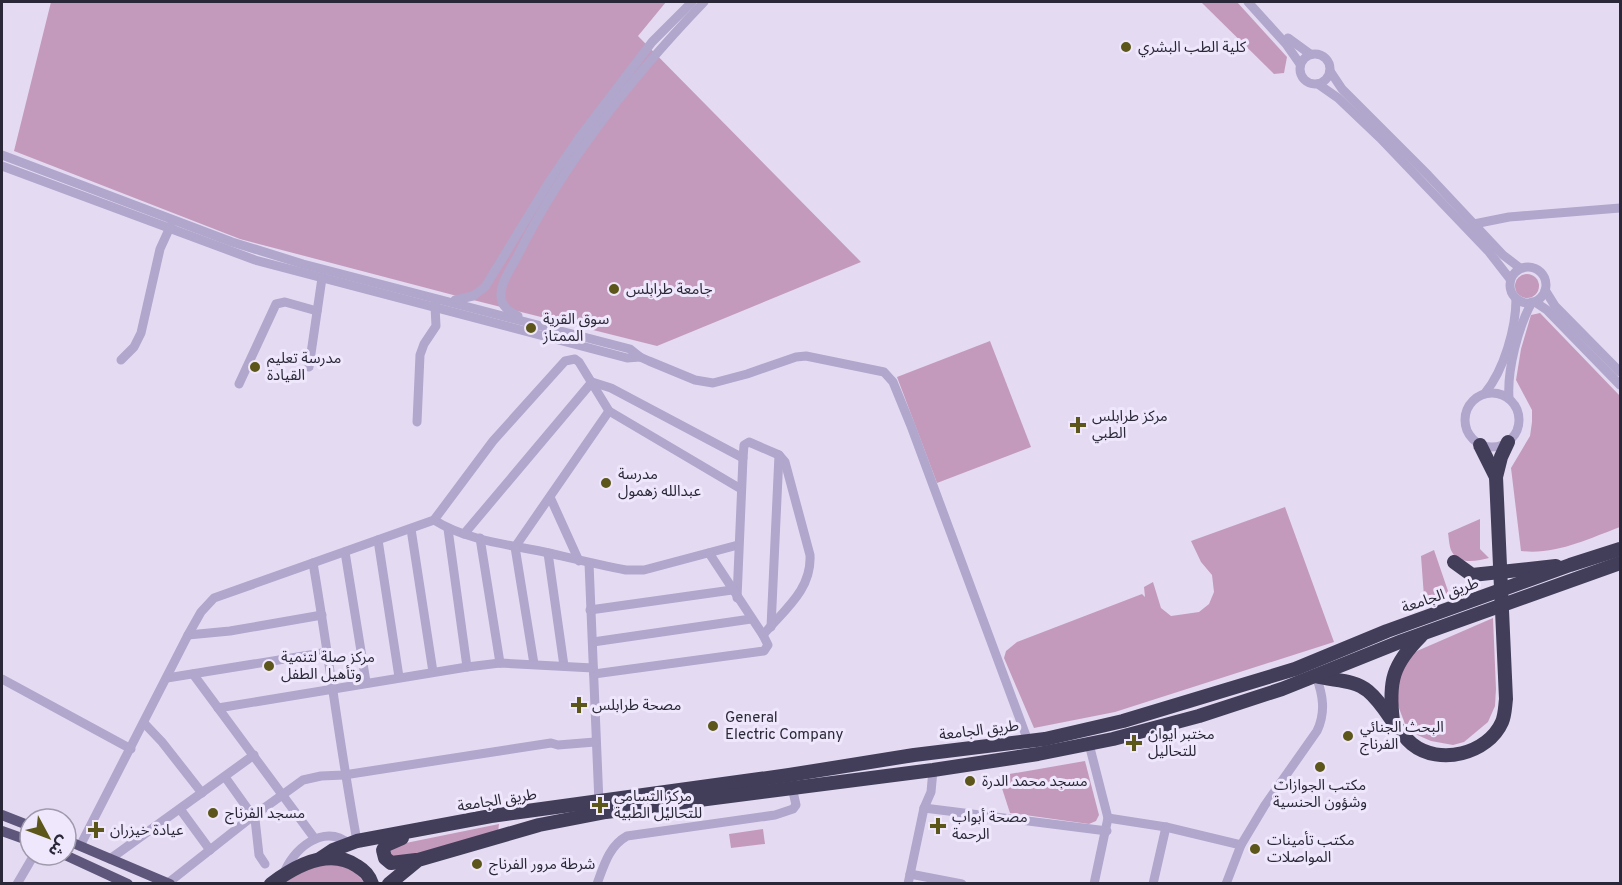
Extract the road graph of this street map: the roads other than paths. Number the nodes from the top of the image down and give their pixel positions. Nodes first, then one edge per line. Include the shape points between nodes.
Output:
1 (692, 2) edge
2 (704, 2) edge
3 (1248, 2) edge
4 (1256, 2) edge
5 (652, 42) junction
6 (660, 49) junction
7 (1310, 54) junction
8 (1300, 64) junction
9 (1330, 71) junction
10 (1318, 84) junction
11 (2, 155) edge
12 (2, 166) edge
13 (1620, 208) edge
14 (171, 224) junction
15 (1474, 224) junction
16 (518, 244) junction
17 (502, 260) junction
18 (513, 266) junction
19 (1520, 268) junction
20 (322, 278) junction
21 (1510, 279) junction
22 (1545, 290) junction
23 (1516, 299) junction
24 (448, 300) junction
25 (1534, 302) junction
26 (435, 306) junction
27 (317, 311) junction
28 (528, 322) junction
29 (639, 357) junction
30 (122, 360) dead end
31 (309, 367) dead end
32 (1620, 372) edge
33 (592, 382) junction
34 (239, 384) dead end
35 (1620, 385) edge
36 (1485, 393) junction
37 (1509, 398) junction
38 (609, 411) junction
39 (417, 422) dead end
40 (1508, 442) junction
41 (1480, 445) junction
42 (779, 455) junction
43 (743, 458) junction
44 (1496, 477) junction
45 (741, 489) junction
46 (550, 497) junction
47 (435, 520) junction
48 (411, 529) junction
49 (448, 529) junction
50 (464, 534) junction
51 (480, 538) junction
52 (378, 540) junction
53 (738, 546) junction
54 (515, 547) junction
55 (1620, 549) edge
56 (345, 552) junction
57 (548, 553) junction
58 (709, 553) junction
59 (584, 562) junction
60 (1454, 562) dead end
61 (313, 563) junction
62 (1620, 564) edge
63 (1570, 565) junction
64 (735, 594) junction
65 (590, 610) junction
66 (322, 615) junction
67 (752, 619) junction
68 (771, 627) junction
69 (1424, 633) junction
70 (188, 634) junction
71 (764, 635) junction
72 (593, 642) junction
73 (328, 652) junction
74 (500, 663) junction
75 (534, 664) junction
76 (564, 666) junction
77 (467, 667) junction
78 (594, 671) junction
79 (433, 672) junction
80 (193, 674) junction
81 (1316, 676) junction
82 (399, 677) junction
83 (167, 678) junction
84 (2, 679) edge
85 (366, 682) junction
86 (334, 687) junction
87 (218, 708) junction
88 (144, 723) junction
89 (1393, 723) junction
90 (1028, 741) junction
91 (595, 742) junction
92 (1089, 744) junction
93 (131, 749) junction
94 (254, 755) junction
95 (933, 770) junction
96 (344, 775) junction
97 (225, 777) junction
98 (792, 787) junction
99 (202, 793) junction
100 (282, 795) junction
101 (599, 802) junction
102 (924, 808) junction
103 (180, 809) junction
104 (2, 815) edge
105 (253, 816) junction
106 (1108, 818) junction
107 (18, 821) edge
108 (1166, 827) junction
109 (422, 830) junction
110 (2, 831) edge
111 (1107, 831) junction
112 (18, 837) edge
113 (315, 840) junction
114 (353, 843) junction
115 (1241, 845) junction
116 (80, 846) joint
117 (210, 850) junction
118 (321, 858) junction
119 (110, 859) junction
120 (418, 860) junction
121 (78, 861) edge
122 (266, 864) dead end
123 (26, 867) edge
124 (909, 879) edge
125 (274, 881) edge
126 (169, 883) edge
127 (17, 884) edge
128 (128, 884) edge
129 (372, 884) edge
130 (389, 884) edge
131 (597, 884) edge
132 (962, 884) edge
133 (1094, 884) edge
134 (1153, 884) edge
135 (1226, 884) edge

1 - 5 street
2 - 6 street
3 - 8 street
4 - 7 street via 1293,43
5 - 6 street
5 - 16 street via 549,182
6 - 16 street via 579,155
7 - 8 street
7 - 9 street via 1325,57
8 - 10 street via 1303,78
9 - 10 street via 1328,78
9 - 15 street via 1342,89
10 - 21 street via 1380,138
11 - 14 street
12 - 14 street
13 - 15 street via 1509,217
14 - 20 street via 255,260
14 - 24 street via 303,264
14 - 30 street via 160,249 141,333
15 - 19 street
16 - 17 street
16 - 18 street
17 - 18 street
17 - 24 street via 480,291 464,299
18 - 28 street via 502,287 502,302 510,312
19 - 21 street
19 - 22 street via 1530,266 1539,270 1545,279
20 - 26 street
20 - 27 street
21 - 23 street via 1510,290
22 - 25 street
22 - 32 street via 1555,306
23 - 25 street
23 - 36 street via 1501,366
24 - 28 street
25 - 35 street via 1547,310
25 - 37 street via 1524,319 1510,370
26 - 29 street
26 - 39 street via 436,326 420,355
27 - 31 street
27 - 34 street via 285,302 276,304
28 - 29 street via 630,349
29 - 90 street via 695,380 713,382 806,356 888,375 911,426
33 - 38 street
33 - 43 street via 611,388
33 - 47 street via 575,358 565,361 493,441
33 - 50 street
36 - 37 street
36 - 41 street via 1472,400 1464,420 1469,435
37 - 40 street via 1517,410 1519,424
38 - 45 street
38 - 46 street
40 - 41 street via 1494,447
40 - 44 highway
41 - 44 highway
42 - 43 street via 749,442 744,445
42 - 68 street
42 - 68 street via 785,462 811,566 802,591
43 - 45 street
44 - 89 highway via 1506,699 1502,722 1486,741 1458,755 1414,746
45 - 53 street
46 - 54 street
46 - 59 street
47 - 48 street
47 - 49 street
48 - 52 street
48 - 79 street
49 - 50 street
49 - 77 street
50 - 51 street
51 - 54 street
51 - 74 street
52 - 56 street
52 - 82 street
53 - 58 street
53 - 64 street
54 - 57 street
54 - 75 street
55 - 63 highway, طريق الجامعة
56 - 61 street
56 - 85 street
57 - 59 street
57 - 76 street
58 - 59 street via 635,571
58 - 64 street
59 - 65 street
60 - 63 highway via 1472,574
61 - 66 street
61 - 70 street via 214,598
62 - 69 highway, طريق الجامعة
63 - 90 highway, طريق الجامعة via 1295,669 1123,721
64 - 65 street
64 - 67 street
65 - 72 street
66 - 70 street
66 - 73 street
67 - 71 street
67 - 72 street
68 - 71 street
69 - 81 highway, طريق الجامعة
69 - 89 highway via 1393,673
70 - 83 street
71 - 78 street via 768,645 764,651
72 - 78 street
73 - 80 street
73 - 86 street
74 - 75 street
74 - 77 street
75 - 76 street
76 - 78 street
77 - 79 street
78 - 91 street
79 - 82 street
80 - 83 street
80 - 87 street
81 - 89 highway via 1367,690
81 - 92 highway, طريق الجامعة via 1198,716
81 - 115 street via 1324,709 1322,721
82 - 85 street
83 - 88 street
84 - 93 street
85 - 86 street
86 - 87 street
86 - 96 street
87 - 94 street
88 - 93 street
88 - 99 street
90 - 101 highway, طريق الجامعة
91 - 96 street via 551,743
91 - 101 street
92 - 95 highway, طريق الجامعة
92 - 106 street
93 - 116 street
94 - 97 street
94 - 100 street
95 - 98 highway, طريق الجامعة
95 - 102 street via 931,792
96 - 100 street via 310,777
96 - 114 street
97 - 99 street
97 - 105 street
98 - 120 highway, طريق الجامعة via 539,825
98 - 131 street via 796,805 775,815 627,836 610,851
99 - 103 street
100 - 105 street
100 - 113 street
101 - 109 highway, طريق الجامعة via 491,816
102 - 111 street
102 - 124 street
103 - 117 street
103 - 119 street
104 - 107 main road
105 - 117 street
105 - 122 street via 259,855
106 - 108 street
106 - 111 street
108 - 115 street
108 - 134 street
109 - 114 highway, طريق الجامعة
109 - 120 highway via 393,841 383,850 390,863
110 - 112 main road
111 - 133 street
113 - 114 street via 333,835
113 - 125 street via 293,856
114 - 118 highway, طريق الجامعة
115 - 135 street
116 - 119 main road
117 - 126 street
118 - 125 highway, طريق الجامعة
118 - 129 highway via 350,861 367,874
119 - 126 main road
120 - 130 highway, طريق الجامعة
121 - 128 main road
123 - 127 street
124 - 132 street

